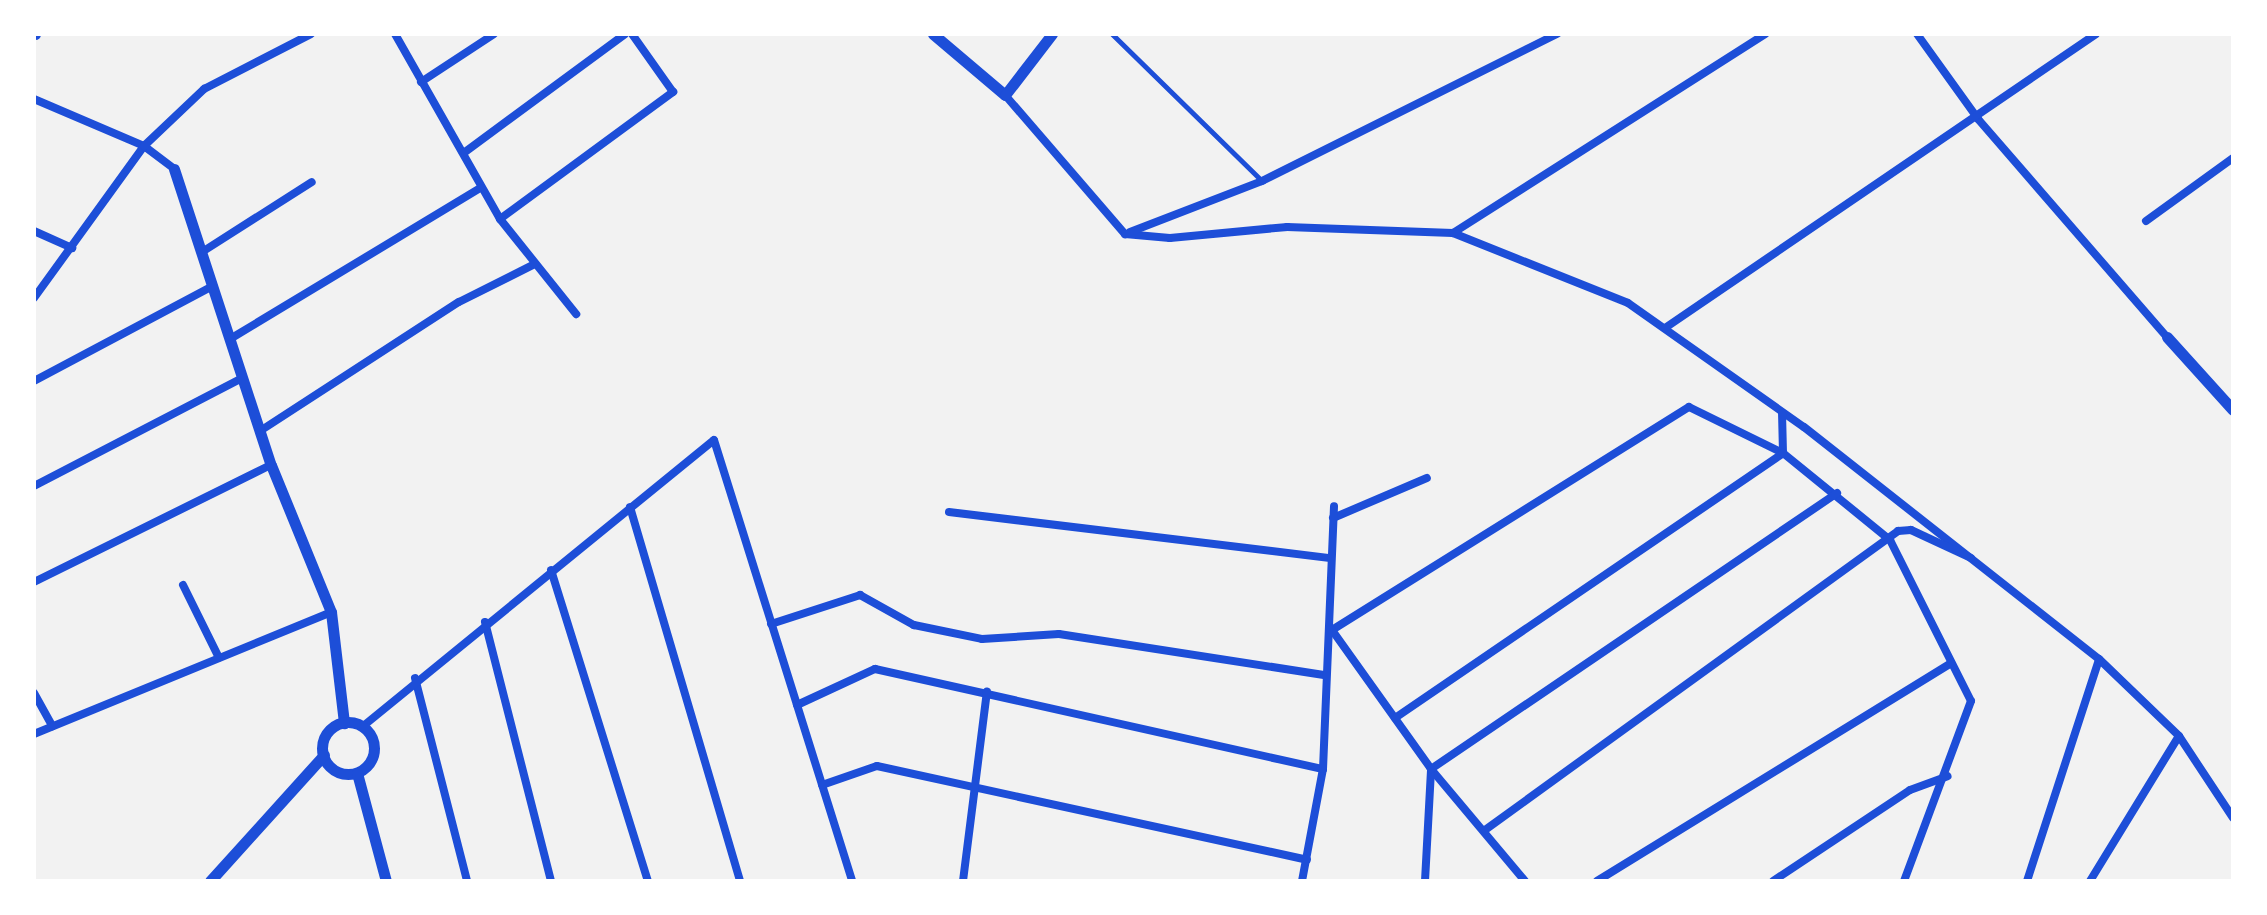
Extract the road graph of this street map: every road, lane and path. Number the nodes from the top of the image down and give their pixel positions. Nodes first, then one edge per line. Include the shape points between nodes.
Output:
1 (311, 34) edge
2 (395, 34) edge
3 (494, 34) edge
4 (625, 34) edge
5 (632, 34) edge
6 (933, 34) edge
7 (1052, 34) edge
8 (1112, 34) edge
9 (1557, 34) edge
10 (1765, 34) edge
11 (1917, 34) edge
12 (2096, 34) edge
13 (421, 82) junction
14 (1005, 95) junction
15 (34, 99) edge
16 (1978, 119) junction
17 (144, 146) junction
18 (465, 152) junction
19 (2233, 158) edge
20 (174, 169) joint
21 (1262, 181) junction
22 (312, 182) dead end
23 (480, 188) junction
24 (500, 219) junction
25 (2146, 221) dead end
26 (34, 231) edge
27 (1453, 233) junction
28 (1125, 234) junction
29 (72, 248) junction
30 (202, 252) junction
31 (535, 264) junction
32 (213, 286) junction
33 (34, 298) edge
34 (576, 314) dead end
35 (1665, 328) junction
36 (2167, 337) joint
37 (230, 339) junction
38 (242, 378) junction
39 (34, 381) edge
40 (2233, 410) edge
41 (1782, 413) junction
42 (260, 431) junction
43 (1783, 453) junction
44 (271, 465) junction
45 (1427, 478) dead end
46 (34, 486) edge
47 (1837, 493) junction
48 (1334, 506) dead end
49 (630, 507) junction
50 (949, 512) dead end
51 (1333, 518) junction
52 (1890, 540) junction
53 (1330, 558) junction
54 (1979, 561) junction
55 (551, 570) junction
56 (34, 582) edge
57 (183, 585) dead end
58 (331, 612) junction
59 (485, 622) junction
60 (771, 624) junction
61 (1332, 630) junction
62 (219, 658) junction
63 (2099, 659) junction
64 (1951, 663) junction
65 (1324, 675) junction
66 (415, 678) junction
67 (987, 692) junction
68 (34, 693) edge
69 (797, 705) junction
70 (1395, 718) junction
71 (344, 723) junction
72 (52, 726) junction
73 (362, 727) junction
74 (34, 734) edge
75 (2179, 736) junction
76 (324, 755) junction
77 (1323, 769) junction
78 (1431, 769) junction
79 (357, 773) junction
80 (1948, 776) junction
81 (822, 785) junction
82 (970, 788) junction
83 (2233, 818) edge
84 (1485, 830) junction
85 (1307, 860) junction
86 (210, 881) edge
87 (386, 881) edge
88 (467, 881) edge
89 (551, 881) edge
90 (648, 881) edge
91 (740, 881) edge
92 (852, 881) edge
93 (963, 881) edge
94 (1302, 881) edge
95 (1425, 881) edge
96 (1525, 881) edge
97 (1597, 881) edge
98 (1773, 881) edge
99 (1904, 881) edge
100 (2027, 881) edge
101 (2090, 881) edge

1 - 17 street via 204,89
2 - 13 street
3 - 13 street
4 - 18 street
5 - 24 street via 673,92
6 - 14 street
7 - 14 street
8 - 21 lane
9 - 21 street
10 - 27 street
11 - 16 street
12 - 16 street
13 - 18 street
14 - 28 street
15 - 17 street
16 - 35 street
16 - 36 street
17 - 20 street
17 - 29 street
18 - 23 street
19 - 25 street
20 - 30 street
21 - 28 street
22 - 30 street
23 - 24 street
23 - 37 street
24 - 31 street
26 - 29 street
27 - 28 street via 1287,227 1170,238
27 - 35 street via 1628,303
29 - 33 street
30 - 32 street
31 - 34 street
31 - 42 street via 459,302
32 - 37 street
32 - 39 street
35 - 41 street
36 - 40 street
37 - 38 street
38 - 42 street
38 - 46 street
41 - 43 street
41 - 54 street
42 - 44 street
43 - 47 street
43 - 61 street via 1689,407
43 - 70 street
44 - 56 street
44 - 58 street
45 - 51 street
47 - 52 street
47 - 78 street
48 - 51 street
49 - 55 street
49 - 60 street via 714,440
49 - 91 street
50 - 53 street
51 - 53 street
52 - 54 street via 1911,530
52 - 64 street
52 - 84 street
53 - 61 street
54 - 63 street
55 - 59 street
55 - 90 street
57 - 62 street
58 - 62 street
58 - 71 street
59 - 66 street
59 - 89 street
60 - 65 street via 860,595 914,625 982,639 1059,634
60 - 69 street
61 - 65 street
61 - 70 street
62 - 72 street
63 - 75 street
63 - 100 street
64 - 80 street via 1971,701
64 - 97 street
65 - 77 street
66 - 73 street
66 - 88 street
67 - 69 street via 875,669
67 - 77 street
67 - 82 street
68 - 72 street
69 - 81 street
70 - 78 street
71 - 73 street
71 - 76 street via 329,731
72 - 74 street
73 - 79 street via 374,748
75 - 83 street
75 - 101 street
76 - 79 street via 340,773
76 - 86 street
77 - 85 street
78 - 84 street
78 - 95 street
79 - 87 street
80 - 98 street via 1910,790
80 - 99 street
81 - 82 street via 877,766
81 - 92 street
82 - 85 street
82 - 93 street
84 - 96 street
85 - 94 street

